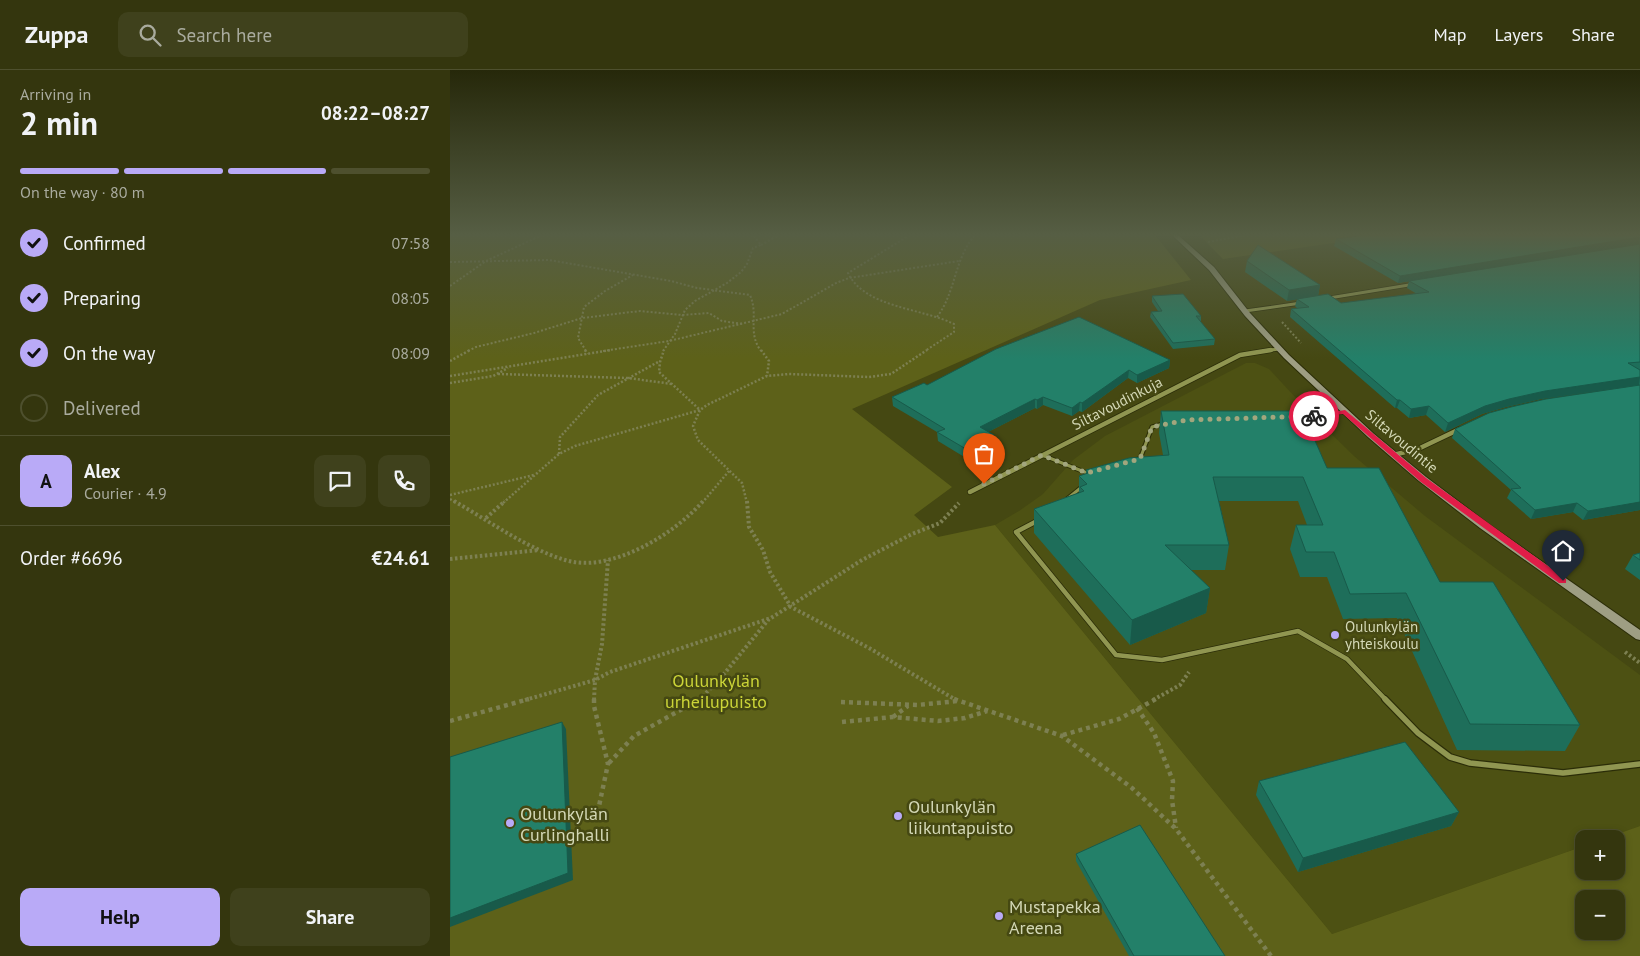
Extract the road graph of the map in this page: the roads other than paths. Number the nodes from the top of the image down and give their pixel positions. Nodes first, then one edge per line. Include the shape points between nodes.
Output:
1 (1218, 276) edge
2 (1416, 284) edge
3 (1325, 299) edge
4 (1307, 302) edge
5 (1245, 311) junction
6 (1279, 349) junction
7 (1345, 412) junction
8 (1297, 416) edge
9 (1166, 424) edge
10 (1466, 426) edge
11 (1393, 454) junction
12 (1042, 455) junction
13 (1131, 461) edge
14 (1096, 471) edge
15 (1087, 473) junction
16 (970, 492) road end
17 (1060, 505) edge
18 (1044, 517) edge
19 (1640, 636) edge
20 (1640, 764) edge

1 - 5 main road, Siltavoudintie
2 - 3 street
4 - 5 street
5 - 6 main road, Siltavoudintie
6 - 7 main road, Siltavoudintie
6 - 12 street, Siltavoudinkuja via 1240,355
7 - 8 lane
7 - 11 main road, Siltavoudintie
9 - 13 lane via 1152,427 1140,459
10 - 11 street via 1418,448
11 - 19 main road, Siltavoudintie via 1459,507
12 - 15 lane
12 - 16 street, Siltavoudinkuja
14 - 15 lane
15 - 17 lane via 1083,486
18 - 20 lane via 1016,532 1116,655 1162,660 1298,631 1347,659 1418,734 1450,757 1470,763 1563,773

